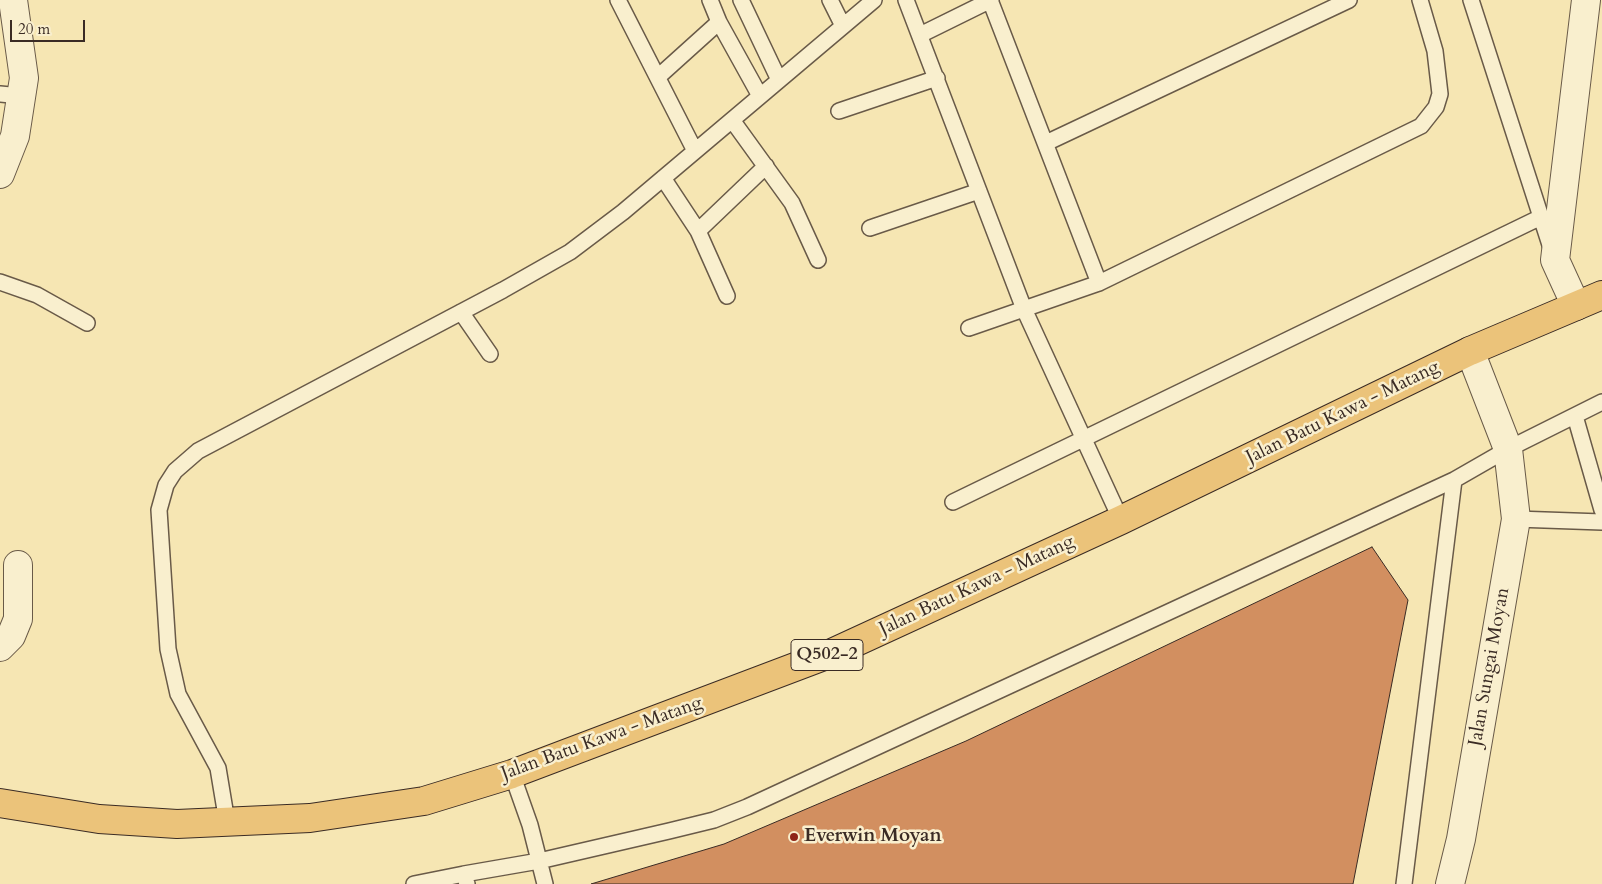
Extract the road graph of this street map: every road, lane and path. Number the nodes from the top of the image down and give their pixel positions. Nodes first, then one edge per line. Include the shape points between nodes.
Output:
1 (14, 0) edge
2 (618, 0) edge
3 (710, 0) edge
4 (742, 0) edge
5 (830, 0) edge
6 (874, 0) edge
7 (906, 0) edge
8 (991, 0) edge
9 (1349, 0) edge
10 (1420, 0) edge
11 (1471, 0) edge
12 (1586, 0) edge
13 (719, 22) junction
14 (843, 26) junction
15 (920, 35) junction
16 (658, 77) junction
17 (937, 78) junction
18 (779, 80) junction
19 (11, 95) edge
20 (760, 96) junction
21 (839, 111) dead end
22 (732, 120) junction
23 (1046, 143) junction
24 (695, 151) junction
25 (766, 166) junction
26 (0, 174) edge
27 (663, 178) junction
28 (979, 191) junction
29 (1541, 217) junction
30 (870, 228) dead end
31 (698, 231) junction
32 (818, 260) dead end
33 (1555, 260) junction
34 (0, 282) edge
35 (1098, 283) junction
36 (1602, 295) edge
37 (726, 296) dead end
38 (1576, 306) junction
39 (1024, 309) junction
40 (461, 312) junction
41 (87, 323) dead end
42 (969, 328) dead end
43 (1470, 351) junction
44 (490, 354) dead end
45 (1602, 402) edge
46 (1575, 416) junction
47 (1083, 438) junction
48 (1508, 449) junction
49 (1454, 480) junction
50 (953, 502) dead end
51 (1602, 510) edge
52 (1516, 519) junction
53 (1121, 520) junction
54 (1602, 522) edge
55 (18, 566) dead end
56 (0, 647) edge
57 (512, 774) junction
58 (0, 803) edge
59 (227, 822) junction
60 (539, 861) junction
61 (466, 879) edge
62 (414, 884) edge
63 (545, 884) edge
64 (1404, 884) edge
65 (1450, 884) edge

1 - 19 street via 24,78
2 - 16 lane
3 - 13 lane
4 - 18 lane
5 - 14 lane
6 - 14 lane
7 - 15 lane
8 - 15 lane
8 - 23 lane
9 - 23 lane
10 - 35 lane via 1435,51 1440,94 1436,107 1421,126
11 - 29 lane
12 - 33 street
13 - 16 lane
13 - 20 lane
14 - 18 lane
15 - 17 lane
16 - 24 lane
17 - 21 lane
17 - 28 lane
18 - 20 lane
19 - 26 street via 15,136
20 - 22 lane
22 - 24 lane
22 - 25 lane
23 - 35 lane
24 - 27 lane
25 - 31 lane
25 - 32 lane via 792,203
27 - 31 lane
27 - 40 lane via 570,252
28 - 30 lane
28 - 39 lane
29 - 33 lane
29 - 47 lane
31 - 37 lane
33 - 38 street
34 - 41 lane via 37,295
35 - 39 lane
36 - 38 main road, Jalan Batu Kawa - Matang / Q502-2
38 - 43 main road, Jalan Batu Kawa - Matang / Q502-2
39 - 42 lane
39 - 47 lane
40 - 44 lane
40 - 59 lane via 198,451 175,471 166,485 159,510 168,649 178,694 218,768
43 - 48 street, Jalan Sungai Moyan
43 - 53 main road, Jalan Batu Kawa - Matang / Q502-2
45 - 46 lane
46 - 48 lane
46 - 51 lane
47 - 50 lane
47 - 53 lane
48 - 49 lane
48 - 52 street, Jalan Sungai Moyan
49 - 60 lane via 747,808 696,824
49 - 64 lane
52 - 54 lane
52 - 65 street, Jalan Sungai Moyan via 1461,839
53 - 57 main road, Jalan Batu Kawa - Matang / Q502-2 via 832,653
55 - 56 street via 18,619 11,636
57 - 59 main road, Jalan Batu Kawa - Matang / Q502-2 via 424,801 310,818
57 - 60 lane
58 - 59 main road, Jalan Batu Kawa - Matang / Q502-2 via 99,819 177,824
60 - 61 lane
60 - 63 lane
61 - 62 lane

